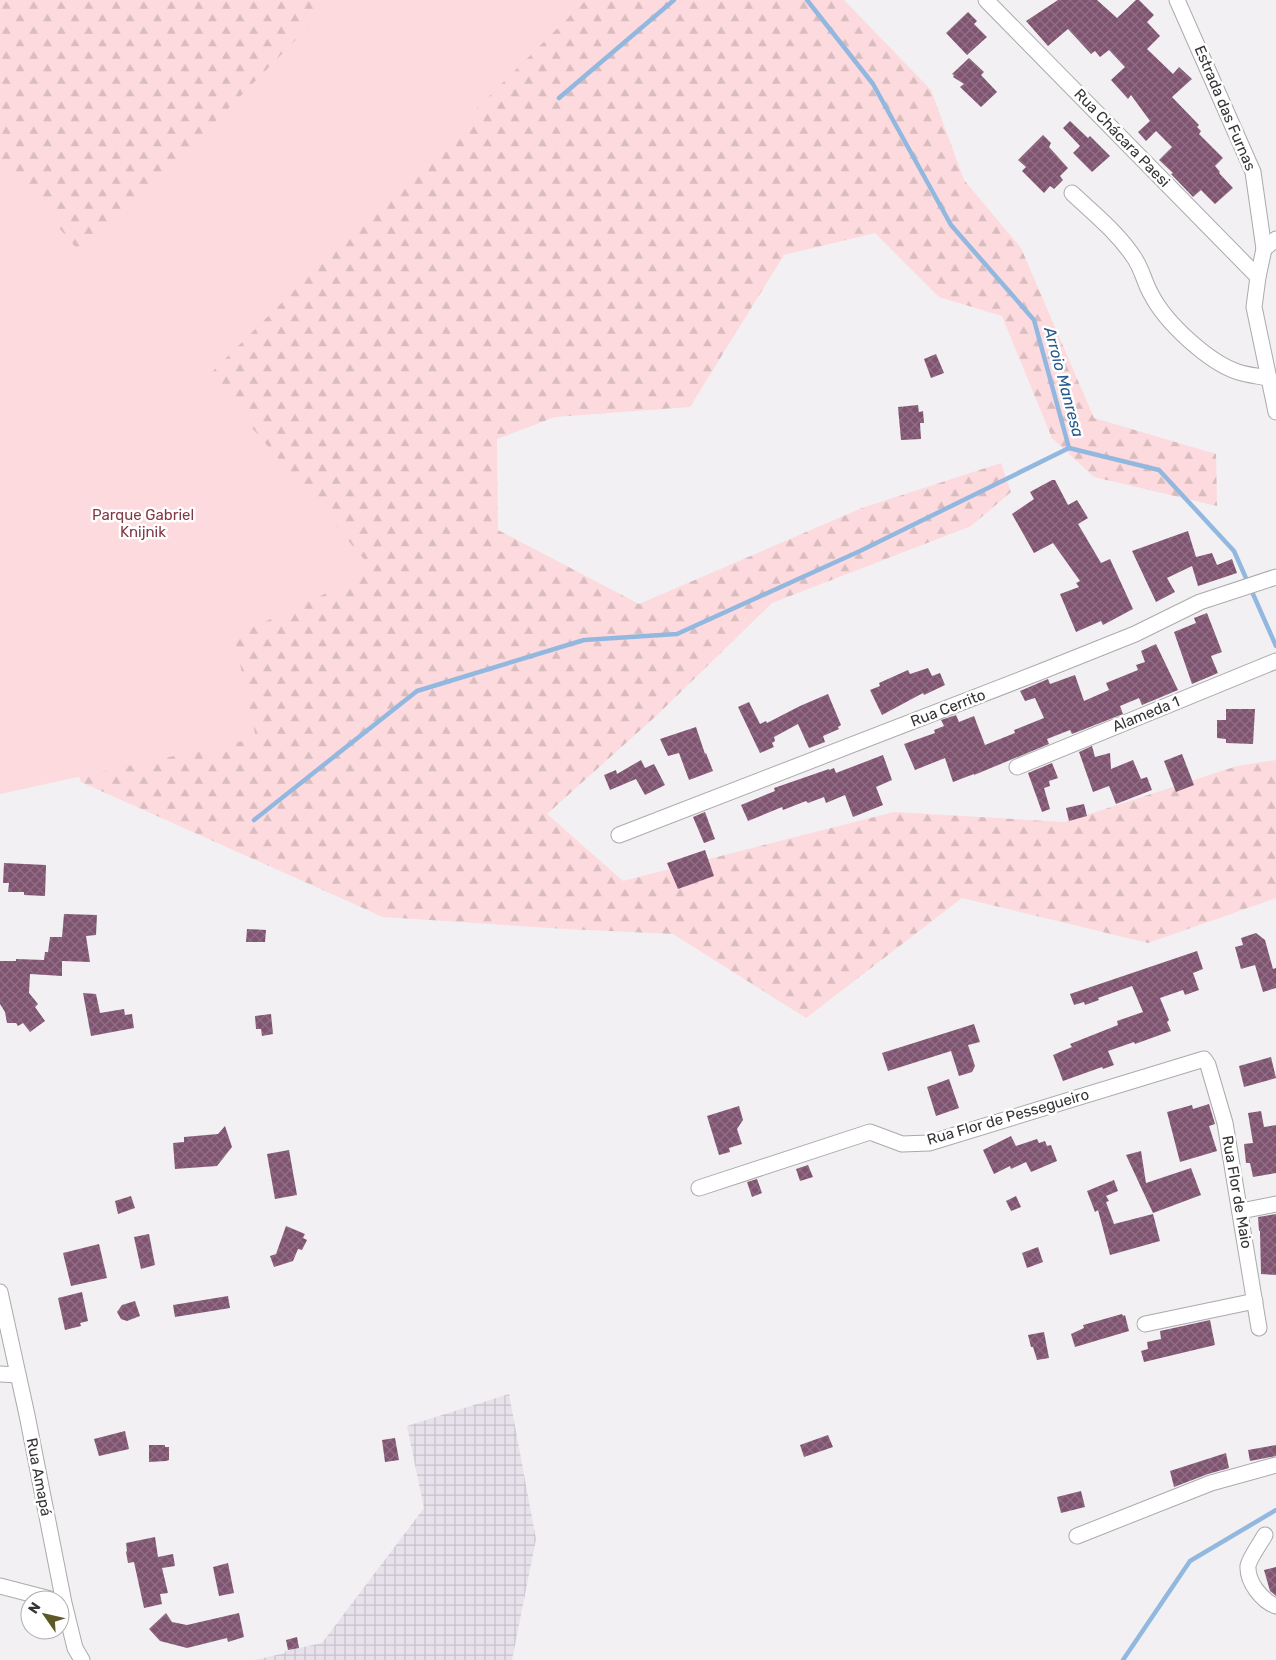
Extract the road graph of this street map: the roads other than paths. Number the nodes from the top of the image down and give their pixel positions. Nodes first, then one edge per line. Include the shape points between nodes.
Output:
1 (986, 0) edge
2 (1176, 1) edge
3 (1072, 193) dead end
4 (1276, 239) edge
5 (1264, 249) junction
6 (1258, 276) junction
7 (1268, 378) junction
8 (1276, 412) edge
9 (1276, 577) edge
10 (1276, 662) edge
11 (1017, 767) dead end
12 (619, 835) dead end
13 (1204, 1059) joint
14 (699, 1188) dead end
15 (1276, 1204) edge
16 (1241, 1211) junction
17 (0, 1292) edge
18 (1255, 1301) junction
19 (1145, 1324) dead end
20 (1260, 1328) dead end
21 (0, 1374) edge
22 (18, 1375) junction
23 (1276, 1465) edge
24 (1265, 1534) dead end
25 (1076, 1536) dead end
26 (0, 1586) edge
27 (57, 1590) edge
28 (20, 1591) edge
29 (1276, 1606) edge
30 (70, 1634) edge
31 (82, 1660) edge

1 - 6 street, Rua Chácara Paesi
2 - 5 street, Estrada das Furnas via 1253,172
3 - 7 street via 1133,256 1161,311 1190,341 1217,362 1238,372
4 - 5 street
5 - 6 street
6 - 7 street via 1254,307
7 - 8 street
9 - 12 street, Rua Cerrito via 1200,602 1135,634
10 - 11 street, Alameda 1
13 - 14 street, Rua Flor de Pessegueiro via 929,1142 902,1144 870,1132
13 - 16 street, Rua Flor de Maio via 1225,1123
15 - 16 street
16 - 18 street, Rua Flor de Maio
17 - 22 street, Rua Amapá
18 - 19 street
18 - 20 street, Rua Flor de Maio
21 - 22 street
22 - 27 street, Rua Amapá
23 - 25 street via 1210,1484
24 - 29 street via 1248,1565 1251,1583
26 - 28 street
30 - 31 street, Rua Amapá

